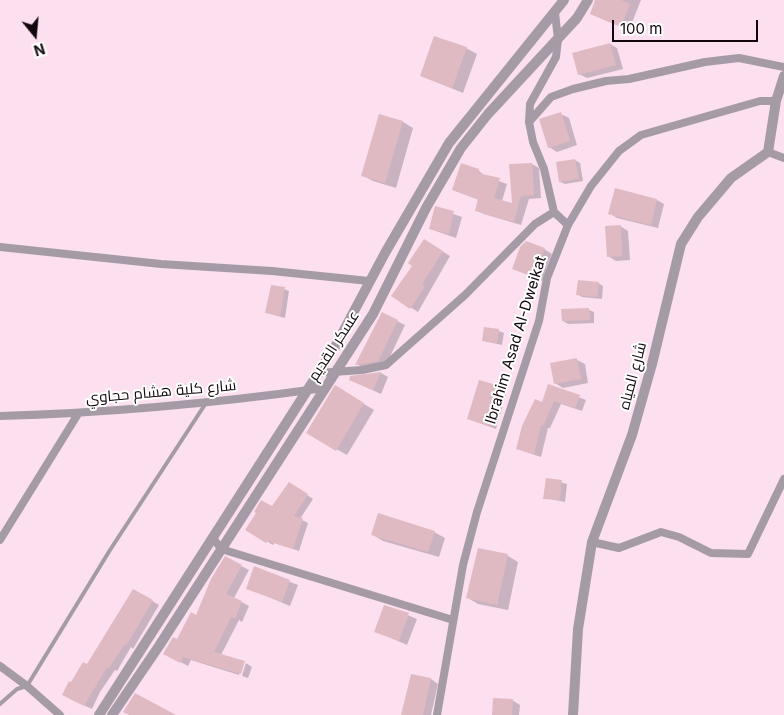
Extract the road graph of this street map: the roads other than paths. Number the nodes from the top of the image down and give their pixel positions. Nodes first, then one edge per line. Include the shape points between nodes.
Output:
1 (564, 0) edge
2 (588, 0) edge
3 (555, 13) junction
4 (558, 39) junction
5 (784, 68) edge
6 (784, 76) edge
7 (776, 101) junction
8 (779, 113) edge
9 (529, 122) junction
10 (768, 152) junction
11 (784, 158) edge
12 (554, 212) junction
13 (568, 226) junction
14 (0, 246) edge
15 (370, 281) junction
16 (318, 373) junction
17 (334, 373) junction
18 (324, 388) junction
19 (307, 391) junction
20 (206, 403) junction
21 (78, 414) junction
22 (0, 416) edge
23 (784, 479) edge
24 (214, 539) junction
25 (0, 540) edge
26 (592, 542) junction
27 (221, 549) junction
28 (453, 620) junction
29 (0, 666) edge
30 (27, 686) junction
31 (0, 704) edge
32 (60, 715) edge
33 (99, 715) edge
34 (112, 715) edge
35 (437, 715) edge
36 (573, 715) edge

1 - 3 street, عسكر القديم
2 - 4 street, عسكر القديم
3 - 4 street
3 - 15 street, عسكر القديم via 449,143
4 - 9 street via 556,57 530,104
4 - 17 street, عسكر القديم via 461,148 426,208 373,314
5 - 9 street via 739,58 606,81 551,97
6 - 7 street
7 - 8 street
7 - 13 street, Ibrahim Asad Al-Dweikat via 760,101 641,135 619,151 602,172
8 - 10 street
9 - 12 street
10 - 11 street
10 - 26 street, شارع المياه via 732,178 698,217 681,244 634,426
12 - 13 street
12 - 17 street via 535,224 465,295 386,365
13 - 28 street, Ibrahim Asad Al-Dweikat via 547,278 539,321 480,502 463,565
14 - 15 street via 161,264
15 - 16 street, عسكر القديم
16 - 17 street
16 - 19 street, عسكر القديم
17 - 18 street, عسكر القديم
18 - 19 street, شارع كلية هشام حجاوي
18 - 27 street, عسكر القديم
19 - 20 street, شارع كلية هشام حجاوي
19 - 24 street, عسكر القديم
20 - 21 street, شارع كلية هشام حجاوي
20 - 30 lane via 110,550
21 - 22 street, شارع كلية هشام حجاوي
21 - 25 street
23 - 26 street via 748,554 711,553 678,536 661,532 619,548
24 - 27 street
24 - 33 street, عسكر القديم
26 - 36 street, شارع المياه via 578,628
27 - 28 street
27 - 34 street, عسكر القديم
28 - 35 street, Ibrahim Asad Al-Dweikat
29 - 30 street
30 - 31 lane via 17,689
30 - 32 street

